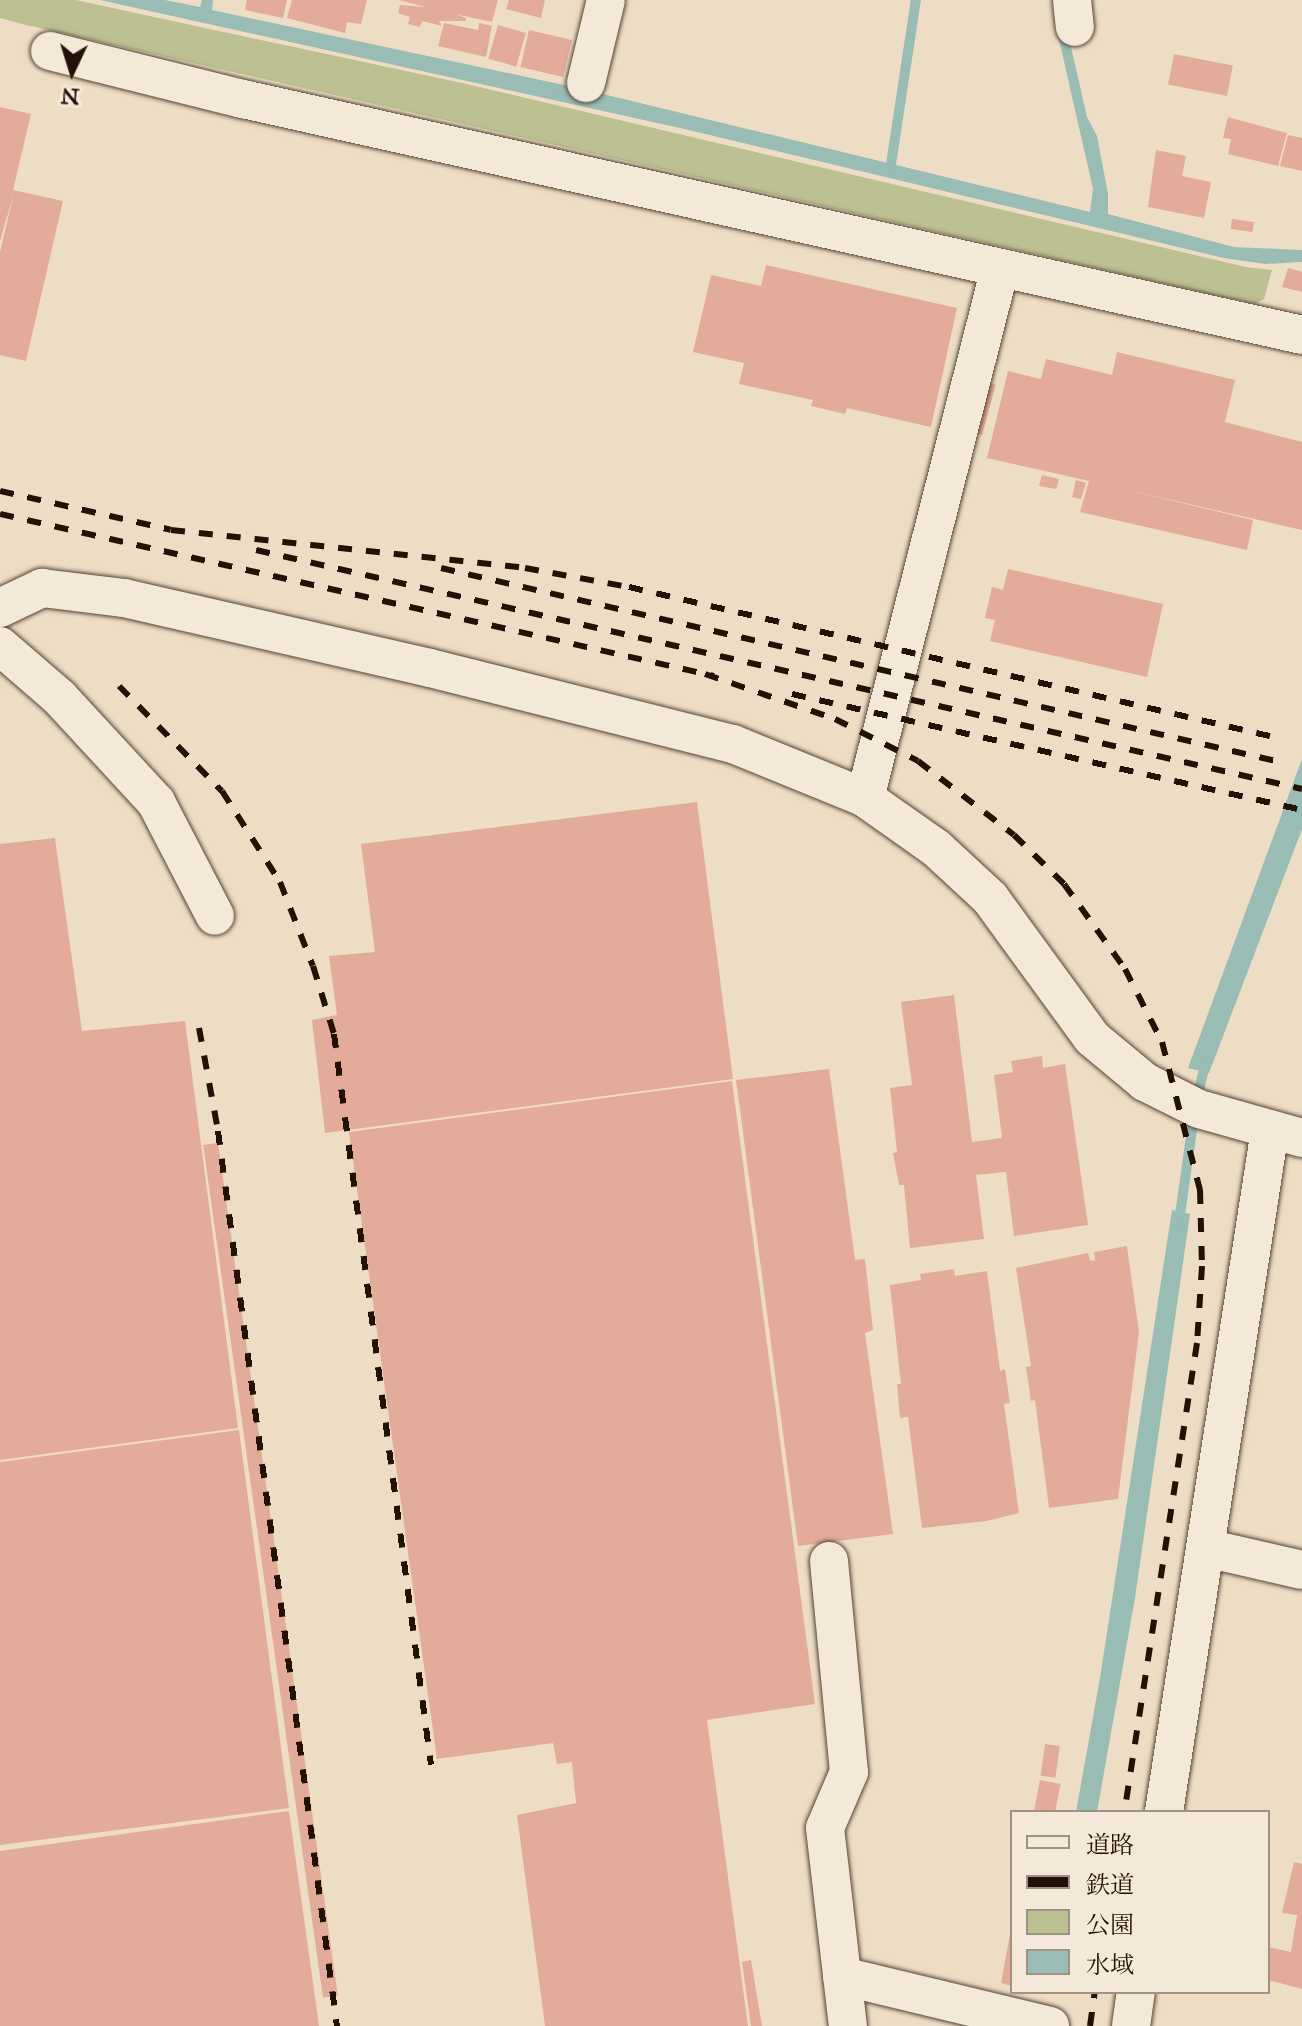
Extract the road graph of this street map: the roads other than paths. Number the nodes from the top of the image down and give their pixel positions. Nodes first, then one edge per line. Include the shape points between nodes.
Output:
1 (606, 0) edge
2 (50, 51) dead end
3 (586, 83) dead end
4 (1000, 268) junction
5 (1302, 335) edge
6 (0, 608) edge
7 (0, 646) edge
8 (865, 798) junction
9 (215, 916) dead end
10 (1286, 1134) edge
11 (1206, 1548) junction
12 (829, 1561) dead end
13 (1302, 1570) edge
14 (1164, 1810) edge
15 (842, 1976) junction
16 (1136, 1994) edge
17 (848, 2026) edge
18 (1050, 2026) edge
19 (1131, 2026) edge

1 - 3 lane
2 - 4 lane
4 - 5 lane
4 - 8 lane
6 - 8 lane via 42,588 124,598 733,744
7 - 9 lane via 60,698 156,802
8 - 10 lane via 936,848 990,898 1092,1038 1145,1082 1199,1109
10 - 11 lane
11 - 13 lane
11 - 14 lane
12 - 15 lane via 849,1772 825,1828
15 - 17 lane
15 - 18 lane
16 - 19 lane

